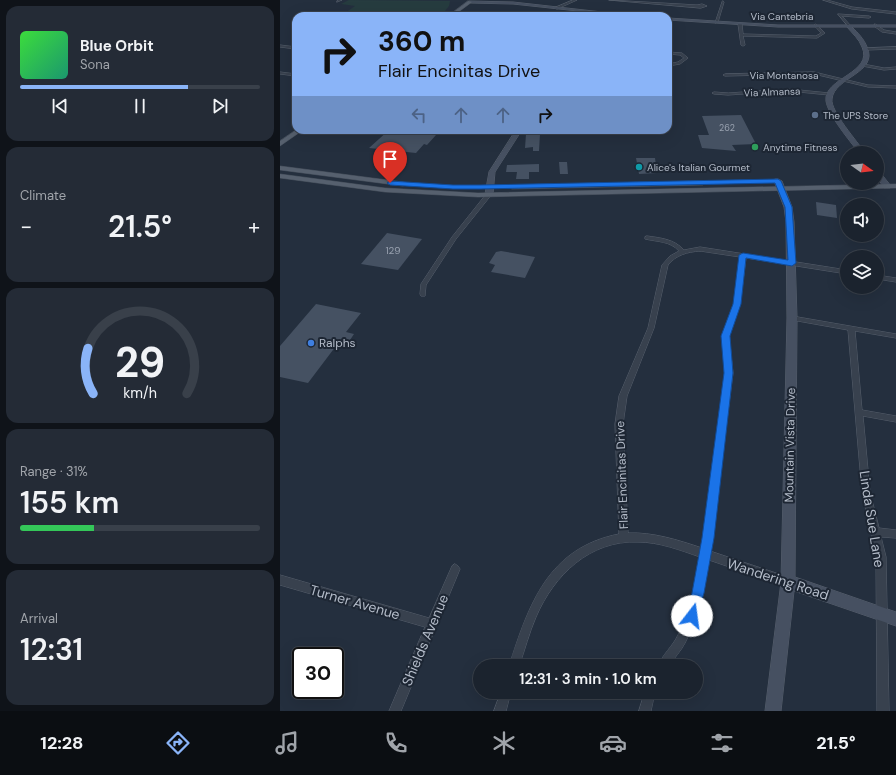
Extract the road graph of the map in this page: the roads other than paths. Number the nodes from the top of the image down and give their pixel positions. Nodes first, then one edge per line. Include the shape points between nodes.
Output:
1 (576, 0) edge
2 (610, 0) edge
3 (824, 0) edge
4 (471, 1) edge
5 (723, 2) dead end
6 (698, 6) dead end
7 (556, 8) junction
8 (456, 12) edge
9 (462, 12) edge
10 (585, 12) edge
11 (896, 13) edge
12 (869, 17) dead end
13 (672, 19) edge
14 (716, 22) junction
15 (740, 24) junction
16 (816, 25) junction
17 (848, 25) junction
18 (874, 25) junction
19 (896, 26) edge
20 (896, 33) edge
21 (742, 35) junction
22 (743, 45) dead end
23 (280, 46) edge
24 (292, 48) edge
25 (896, 48) edge
26 (866, 49) junction
27 (672, 53) edge
28 (672, 65) edge
29 (863, 65) junction
30 (896, 68) edge
31 (280, 73) edge
32 (292, 74) edge
33 (724, 75) dead end
34 (843, 80) junction
35 (896, 87) edge
36 (714, 93) dead end
37 (829, 94) junction
38 (292, 128) edge
39 (294, 134) edge
40 (516, 134) edge
41 (280, 137) edge
42 (280, 144) edge
43 (857, 146) edge
44 (280, 168) edge
45 (280, 176) edge
46 (896, 180) edge
47 (840, 181) edge
48 (884, 182) edge
49 (390, 183) junction
50 (840, 183) edge
51 (884, 183) edge
52 (626, 184) junction
53 (779, 185) junction
54 (352, 186) junction
55 (896, 186) edge
56 (462, 187) junction
57 (402, 191) junction
58 (489, 191) junction
59 (571, 193) junction
60 (647, 238) dead end
61 (683, 252) junction
62 (743, 255) junction
63 (792, 263) junction
64 (840, 271) edge
65 (884, 278) edge
66 (896, 280) edge
67 (423, 294) dead end
68 (792, 318) junction
69 (850, 328) junction
70 (896, 336) edge
71 (858, 412) junction
72 (896, 419) edge
73 (876, 532) junction
74 (896, 534) edge
75 (624, 538) junction
76 (705, 554) junction
77 (455, 570) dead end
78 (280, 580) edge
79 (788, 582) junction
80 (882, 614) junction
81 (896, 619) edge
82 (431, 624) junction
83 (516, 659) edge
84 (668, 659) edge
85 (504, 699) edge
86 (648, 699) edge
87 (395, 711) edge
88 (500, 711) edge
89 (645, 711) edge
90 (773, 711) edge
91 (883, 711) edge

1 - 7 street
2 - 6 street
3 - 11 street via 852,8
4 - 7 main road
4 - 8 main road
4 - 9 main road via 472,4
5 - 14 street
7 - 10 main road
12 - 17 street via 840,15
13 - 14 main road, Via Cantebria
14 - 15 main road, Via Cantebria
15 - 16 main road, Via Cantebria
15 - 21 street
16 - 17 main road, Via Cantebria
16 - 21 street via 823,32 817,37
17 - 18 main road, Via Cantebria
17 - 26 main road
18 - 19 main road, Via Cantebria
18 - 20 street via 883,31
21 - 22 street
23 - 24 street
25 - 26 street
26 - 29 main road via 867,57
27 - 28 street via 685,56 679,64
29 - 30 street
29 - 34 main road
31 - 32 street
33 - 34 street, Via Montanosa via 810,73
34 - 35 street, Via Montanosa via 868,86
34 - 37 main road
36 - 37 street, Via Almansa via 789,90
37 - 43 main road via 831,109
38 - 41 main road
39 - 42 main road
40 - 58 main road via 492,172
44 - 49 main road
45 - 54 main road
46 - 48 main road
47 - 53 main road
49 - 54 main road via 384,185 360,182
49 - 56 main road
50 - 53 main road
51 - 55 main road
52 - 53 main road
52 - 58 main road
52 - 59 main road via 618,188 580,190
53 - 59 main road
53 - 63 main road, Mountain Vista Drive via 788,207
54 - 57 main road
56 - 57 main road via 413,187
56 - 58 main road
57 - 58 main road via 439,194
58 - 59 main road
58 - 67 street via 423,286
60 - 61 street via 673,242
61 - 62 street, Flair Encinitas Drive via 700,249
61 - 75 street, Flair Encinitas Drive via 669,259 665,265 651,328 623,396 619,424
62 - 63 street, Flair Encinitas Drive
62 - 76 street via 737,304 726,336 729,373
63 - 64 street, Flair Encinitas Drive
63 - 68 main road, Mountain Vista Drive
65 - 66 street
68 - 69 street
68 - 79 main road, Mountain Vista Drive
69 - 70 street
69 - 71 street, Linda Sue Lane
71 - 72 street
71 - 73 street, Linda Sue Lane via 866,492
73 - 74 street
73 - 80 street, Linda Sue Lane via 881,557
75 - 76 street, Wandering Road via 639,537 660,541
75 - 83 street, Wandering Road via 587,549 567,562 554,576 530,618
76 - 79 street, Wandering Road
76 - 84 street via 692,616 681,640
77 - 82 street, Shields Avenue
78 - 82 street, Turner Avenue
79 - 80 main road, Wandering Road
79 - 90 main road, Mountain Vista Drive
80 - 81 main road, Wandering Road
80 - 91 street, Linda Sue Lane
82 - 87 street, Shields Avenue
85 - 88 street
86 - 89 street

